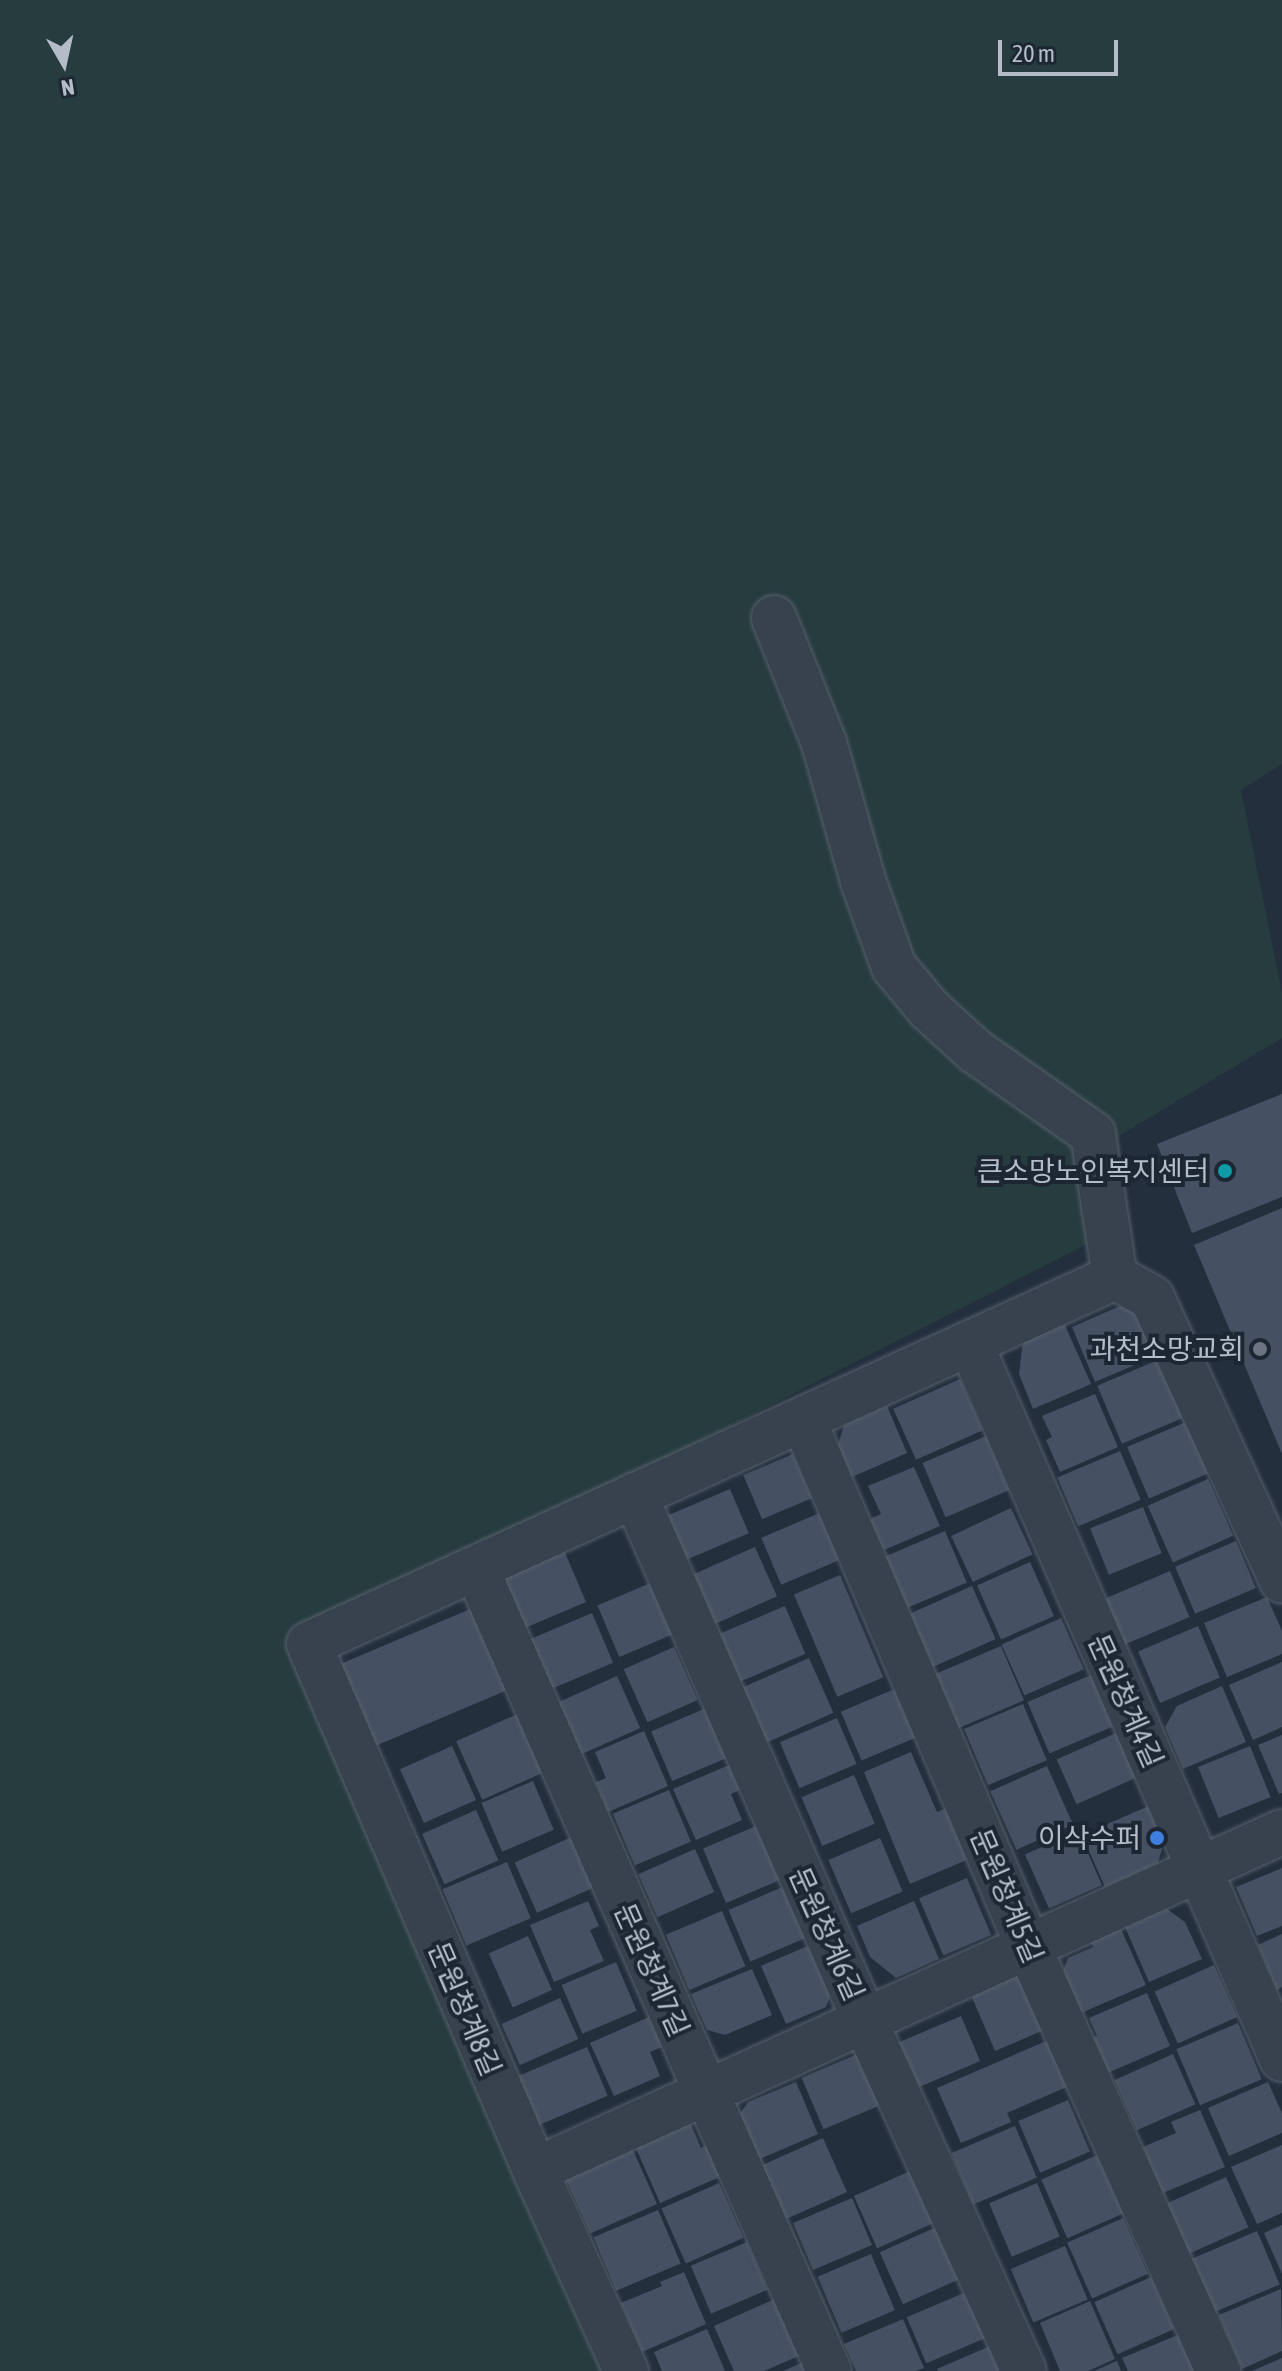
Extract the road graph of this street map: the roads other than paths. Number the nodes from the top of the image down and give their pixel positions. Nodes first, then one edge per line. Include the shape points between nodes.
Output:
1 (774, 618) dead end
2 (1115, 1277) junction
3 (970, 1343) junction
4 (803, 1419) junction
5 (635, 1495) junction
6 (476, 1568) junction
7 (1282, 1581) edge
8 (1282, 1832) edge
9 (1199, 1870) junction
10 (1028, 1946) junction
11 (865, 2021) junction
12 (1282, 2059) edge
13 (705, 2093) junction
14 (535, 2170) junction
15 (626, 2371) edge
16 (829, 2371) edge
17 (1024, 2371) edge
18 (1218, 2371) edge

1 - 2 street via 824,743 894,967 975,1051 1093,1134
2 - 3 street
2 - 7 street via 1152,1298
3 - 4 street
3 - 9 street, 문원청계4길
4 - 5 street
4 - 10 street, 문원청계5길
5 - 6 street
5 - 11 street, 문원청계6길
6 - 13 street, 문원청계7길
6 - 14 street, 문원청계8길 via 309,1644
8 - 9 street
9 - 10 street
9 - 12 street, 문원청계4길
10 - 11 street
10 - 18 street, 문원청계5길
11 - 13 street
11 - 17 street, 문원청계6길
13 - 14 street
13 - 16 street, 문원청계7길
14 - 15 street, 문원청계8길

